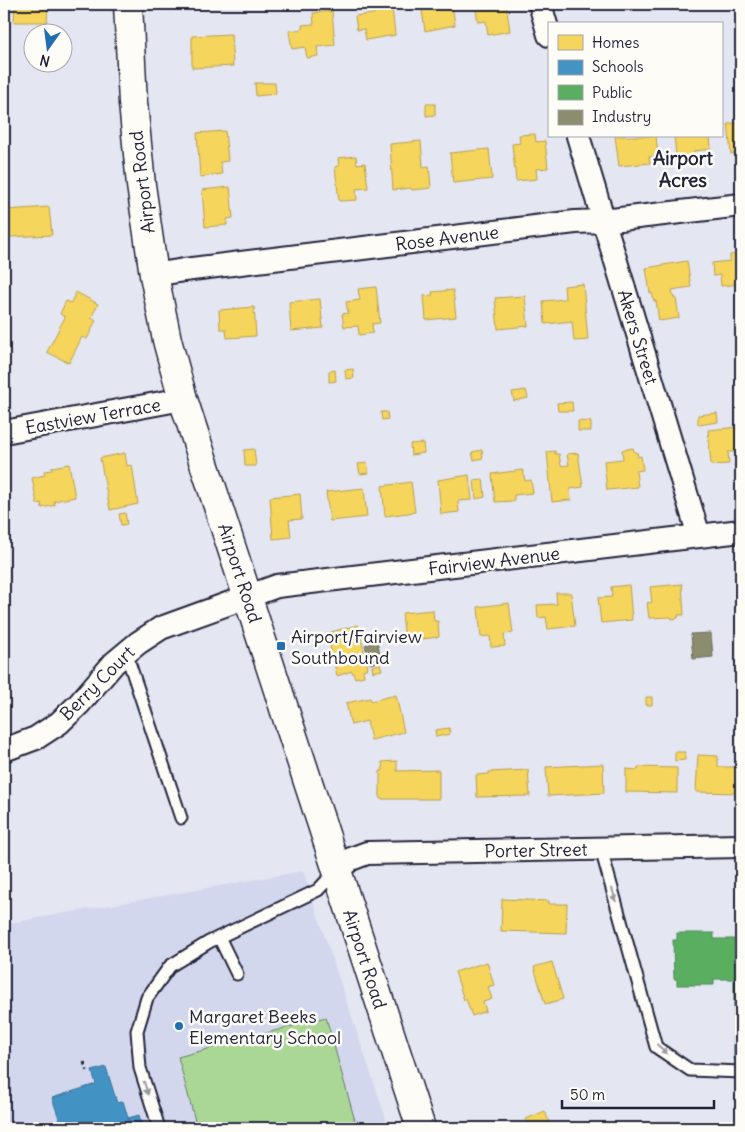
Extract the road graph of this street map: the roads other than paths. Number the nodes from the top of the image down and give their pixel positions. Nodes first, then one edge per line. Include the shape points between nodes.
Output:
1 (128, 4) edge
2 (540, 4) edge
3 (548, 32) edge
4 (579, 138) edge
5 (741, 205) edge
6 (603, 221) junction
7 (154, 275) junction
8 (183, 400) junction
9 (4, 432) edge
10 (741, 532) edge
11 (699, 536) junction
12 (248, 596) junction
13 (126, 653) junction
14 (4, 750) edge
15 (181, 818) dead end
16 (741, 846) edge
17 (601, 848) junction
18 (336, 871) junction
19 (219, 937) junction
20 (237, 974) dead end
21 (741, 1072) edge
22 (159, 1128) edge
23 (421, 1128) edge

1 - 7 street, Airport Road via 133,103
2 - 3 street
4 - 6 street, Akers Street
5 - 6 street, Rose Avenue
6 - 7 street, Rose Avenue
6 - 11 street, Akers Street
7 - 8 street, Airport Road
8 - 9 street, Eastview Terrace
8 - 12 street, Airport Road
10 - 11 street, Fairview Avenue
11 - 12 street, Fairview Avenue via 277,586
12 - 13 street, Berry Court via 161,628
12 - 18 street, Airport Road
13 - 14 street, Berry Court via 59,723 36,738
13 - 15 lane
16 - 17 street, Porter Street
17 - 18 street, Porter Street via 367,853 351,859
17 -> 21 lane via 656,1046 690,1070
18 - 19 lane via 318,890
18 - 23 street, Airport Road
19 - 20 lane
19 -> 22 lane via 170,966 147,998 137,1031 140,1068

